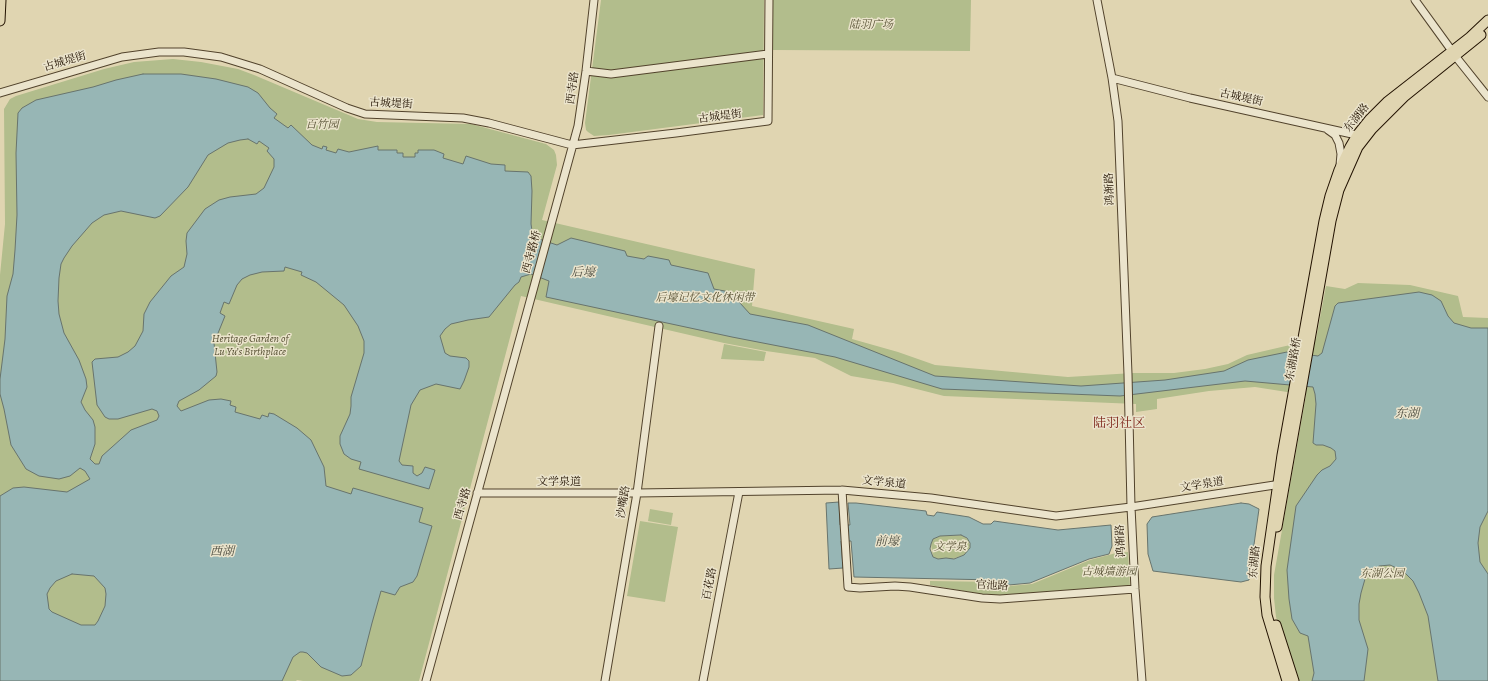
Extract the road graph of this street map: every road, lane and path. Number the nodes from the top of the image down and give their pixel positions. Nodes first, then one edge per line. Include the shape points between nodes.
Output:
1 (1, 0) edge
2 (594, 0) edge
3 (769, 0) edge
4 (1097, 0) edge
5 (1415, 0) edge
6 (1488, 20) edge
7 (0, 21) edge
8 (1488, 29) edge
9 (768, 54) junction
10 (1454, 54) junction
11 (586, 71) junction
12 (1112, 78) junction
13 (0, 93) edge
14 (1488, 97) edge
15 (1323, 127) junction
16 (1361, 136) junction
17 (572, 145) junction
18 (1339, 170) junction
19 (564, 177) joint
20 (1318, 276) junction
21 (659, 326) dead end
22 (521, 334) joint
23 (1288, 444) joint
24 (1281, 484) junction
25 (842, 490) junction
26 (477, 492) junction
27 (739, 492) junction
28 (637, 493) junction
29 (1130, 507) junction
30 (1135, 589) junction
31 (426, 681) edge
32 (605, 681) edge
33 (703, 681) edge
34 (1142, 681) edge
35 (1287, 681) edge
36 (1294, 681) edge

1 - 7 main road
2 - 11 street, 西寺路
3 - 9 street
4 - 12 street, 鸿渐路
5 - 10 street
6 - 10 main road, 东湖路
8 - 10 main road, 东湖路
9 - 11 street via 613,74
9 - 17 street, 古城堤街 via 768,121
10 - 14 street
10 - 16 main road, 东湖路 via 1388,101 1369,120
11 - 17 street, 西寺路 via 580,116
12 - 15 street, 古城堤街
12 - 29 street, 鸿渐路 via 1118,121 1128,378
13 - 17 street, 古城堤街 via 122,57 159,52 196,53 221,57 260,69 365,114 463,118
15 - 16 street, 古城堤街
15 - 18 street via 1338,139 1341,154
16 - 18 main road, 东湖路
16 - 20 main road, 东湖路 via 1336,199
17 - 19 street, 西寺路
18 - 20 main road, 东湖路 via 1327,207
19 - 22 street, 西寺路桥
20 - 23 main road, 东湖路桥
21 - 28 street, 沙嘴路
22 - 26 street, 西寺路
23 - 24 main road, 东湖路
24 - 29 street, 文学泉道
24 - 35 main road, 东湖路 via 1267,555 1265,597 1269,624
24 - 36 main road, 东湖路 via 1272,552 1270,596 1275,623
25 - 27 street, 文学泉道
25 - 29 street, 文学泉道 via 931,498 1056,516
25 - 30 street, 官池路 via 848,587 910,586 1000,599
26 - 28 street, 文学泉道
26 - 31 street, 西寺路
27 - 28 street, 文学泉道
27 - 33 street, 百花路
28 - 32 street, 沙嘴路
29 - 30 street, 鸿渐路
30 - 34 street, 鸿渐路

